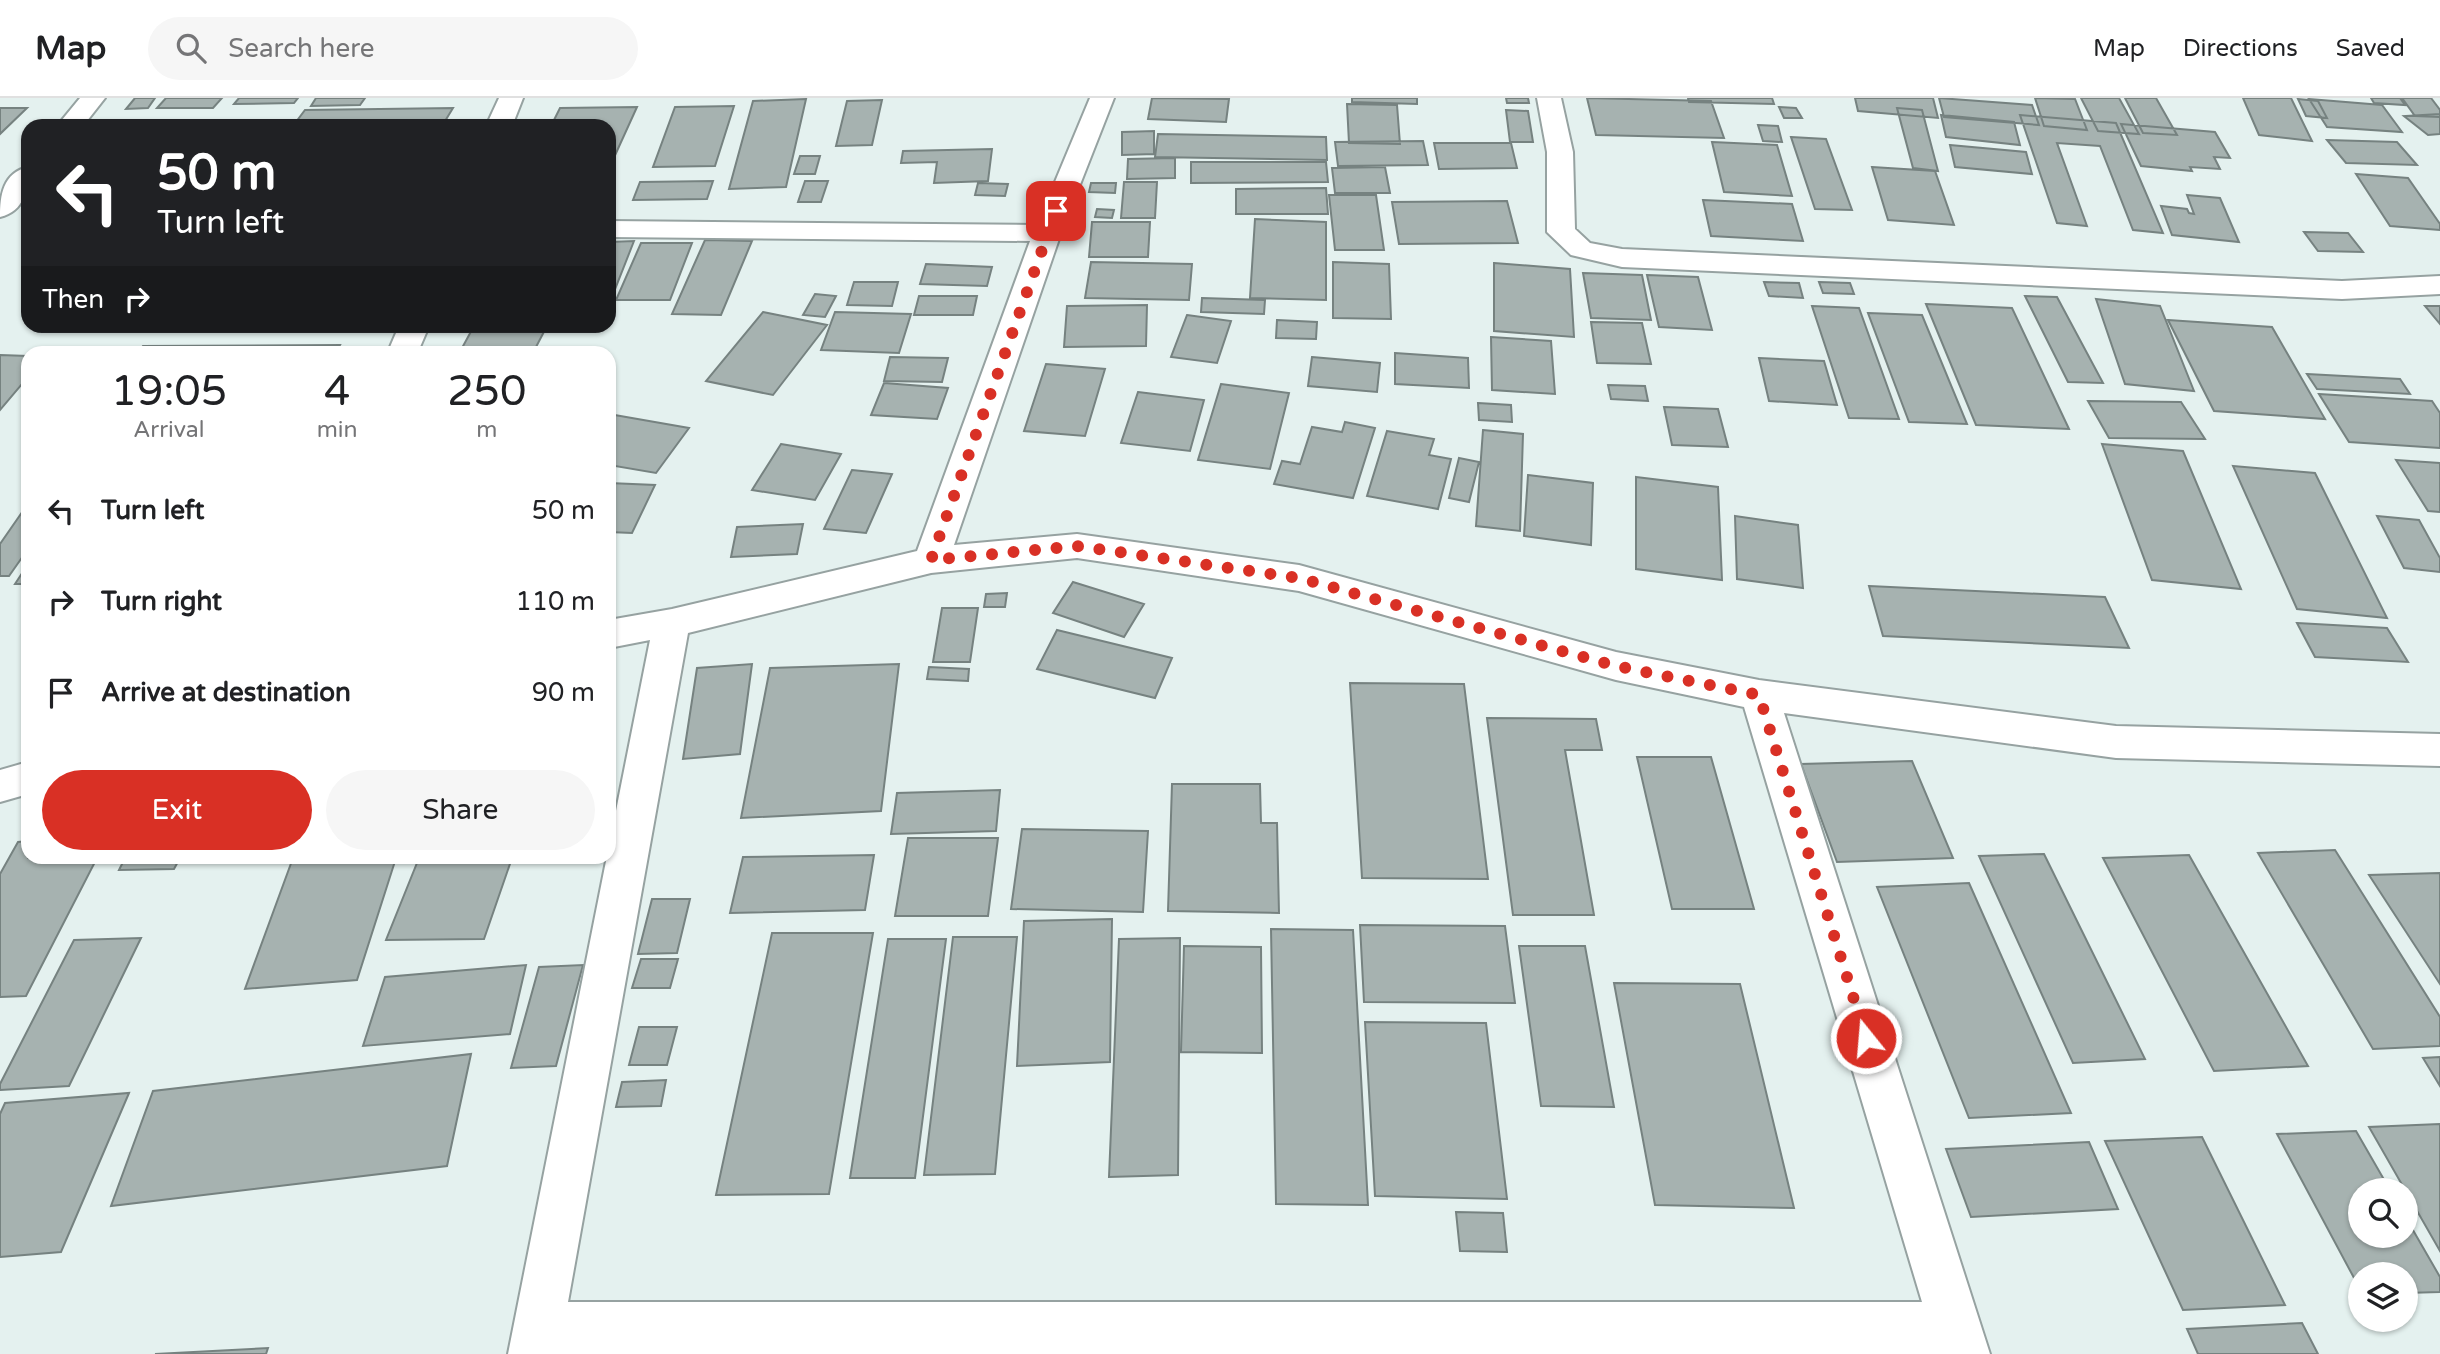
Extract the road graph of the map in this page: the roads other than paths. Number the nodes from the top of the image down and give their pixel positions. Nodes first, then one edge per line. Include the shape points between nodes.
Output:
1 (93, 98) edge
2 (511, 98) edge
3 (1102, 98) edge
4 (1549, 98) edge
5 (76, 119) edge
6 (502, 119) edge
7 (21, 184) edge
8 (0, 209) edge
9 (616, 229) edge
10 (1047, 233) junction
11 (2440, 285) edge
12 (931, 560) junction
13 (672, 623) junction
14 (616, 633) edge
15 (1759, 695) junction
16 (2440, 750) edge
17 (21, 780) edge
18 (0, 786) edge
19 (536, 1341) edge
20 (1960, 1341) edge

1 - 5 street
2 - 6 street
3 - 10 street
4 - 11 street via 1560,152 1561,232 1581,248 1622,258 2342,290
7 - 8 street
9 - 10 street
10 - 12 street
12 - 13 street
12 - 15 street via 1077,546 1299,578 1616,666
13 - 14 street
13 - 19 street
15 - 16 street via 2116,742
15 - 20 street
17 - 18 street
19 - 20 street

